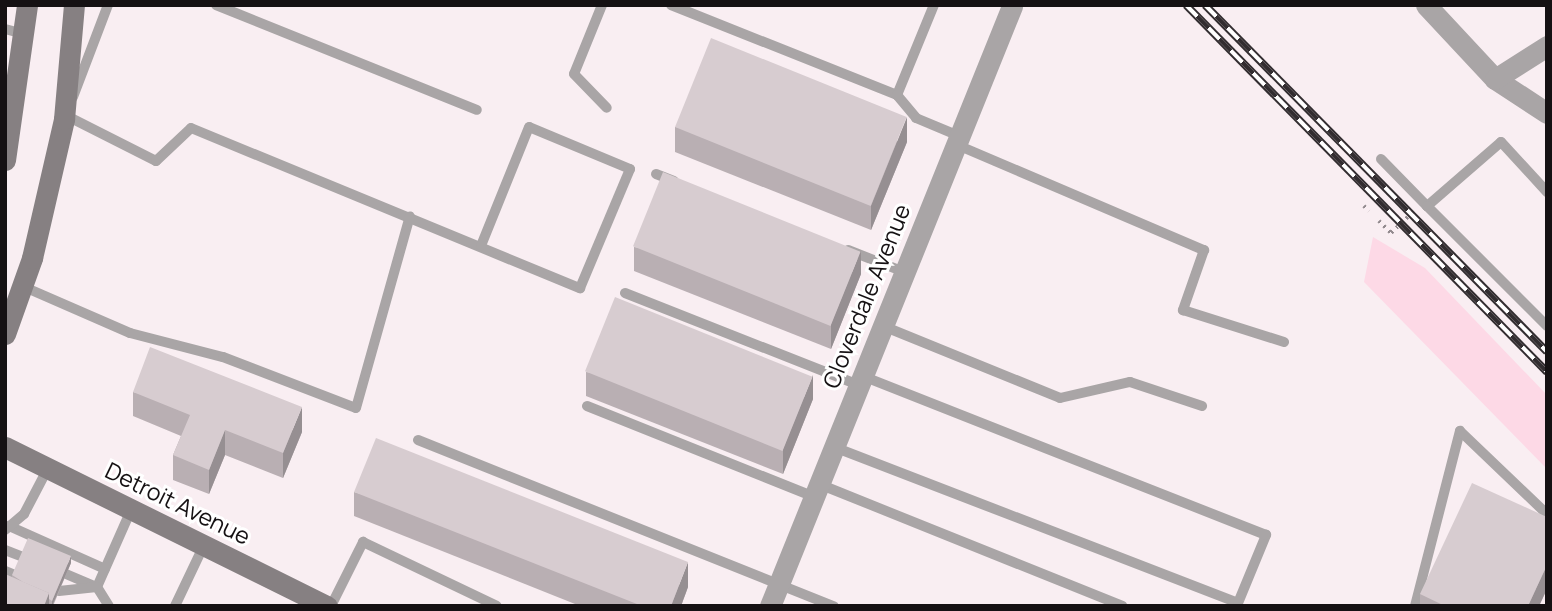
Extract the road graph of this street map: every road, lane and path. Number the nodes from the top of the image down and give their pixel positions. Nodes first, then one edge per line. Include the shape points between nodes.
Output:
1 (27, 5) edge
2 (74, 5) edge
3 (108, 5) edge
4 (216, 5) edge
5 (602, 5) edge
6 (671, 5) edge
7 (934, 5) edge
8 (1426, 5) edge
9 (1012, 6) edge
10 (15, 31) edge
11 (1547, 46) edge
12 (1495, 79) junction
13 (897, 95) junction
14 (607, 108) dead end
15 (477, 110) dead end
16 (1547, 113) edge
17 (10, 118) edge
18 (64, 119) junction
19 (957, 140) junction
20 (1381, 159) dead end
21 (5, 160) edge
22 (656, 173) dead end
23 (693, 188) edge
24 (1547, 192) edge
25 (1364, 206) dead end
26 (1427, 206) junction
27 (1415, 210) dead end
28 (1369, 211) dead end
29 (410, 216) junction
30 (1379, 221) dead end
31 (830, 243) edge
32 (481, 246) junction
33 (904, 272) junction
34 (22, 286) junction
35 (625, 293) dead end
36 (883, 326) junction
37 (1547, 326) edge
38 (5, 334) edge
39 (1284, 342) dead end
40 (861, 381) junction
41 (587, 406) dead end
42 (1202, 406) dead end
43 (418, 440) dead end
44 (5, 447) edge
45 (834, 447) junction
46 (48, 468) junction
47 (816, 491) junction
48 (131, 510) junction
49 (1547, 514) edge
50 (7, 528) edge
51 (204, 545) junction
52 (5, 550) edge
53 (23, 557) edge
54 (105, 569) junction
55 (66, 574) edge
56 (779, 584) junction
57 (97, 587) junction
58 (59, 591) edge
59 (109, 606) edge
60 (175, 606) edge
61 (329, 606) edge
62 (498, 606) edge
63 (770, 606) edge
64 (834, 606) edge
65 (1122, 606) edge
66 (1415, 606) edge

1 - 10 main road
2 - 18 main road
3 - 18 lane
4 - 15 lane
5 - 14 lane via 574,74
6 - 13 lane
7 - 13 lane
8 - 12 street
9 - 19 street, Cloverdale Avenue
10 - 17 main road
11 - 12 street
12 - 16 street
13 - 19 lane via 916,118
17 - 21 main road
18 - 29 lane via 156,161 191,128
18 - 34 main road
19 - 33 street, Cloverdale Avenue
19 - 39 lane via 1204,250 1182,310
20 - 26 lane
22 - 23 lane
24 - 26 lane via 1501,142
25 - 28 path
26 - 37 lane
27 - 30 path via 1391,233
29 - 32 lane
29 - 34 lane via 356,408 223,357 130,333
31 - 33 lane
32 - 32 lane via 529,127 629,169 580,288
33 - 36 street, Cloverdale Avenue
34 - 38 main road
35 - 40 lane
36 - 40 street, Cloverdale Avenue
36 - 42 lane via 1059,398 1129,382
40 - 45 street, Cloverdale Avenue
40 - 45 lane via 1266,535 1238,603
41 - 47 lane
43 - 56 lane
44 - 46 main road, Detroit Avenue
45 - 47 street, Cloverdale Avenue
46 - 48 main road, Detroit Avenue
46 - 50 lane via 24,514
47 - 56 street, Cloverdale Avenue
47 - 65 lane
48 - 51 main road, Detroit Avenue
48 - 54 lane
49 - 66 lane via 1460,431
50 - 54 lane
51 - 60 lane
51 - 61 main road, Detroit Avenue
52 - 53 lane
54 - 57 lane
55 - 57 lane
56 - 63 street, Cloverdale Avenue
56 - 64 lane
57 - 58 lane
57 - 59 lane
61 - 62 lane via 363,542

